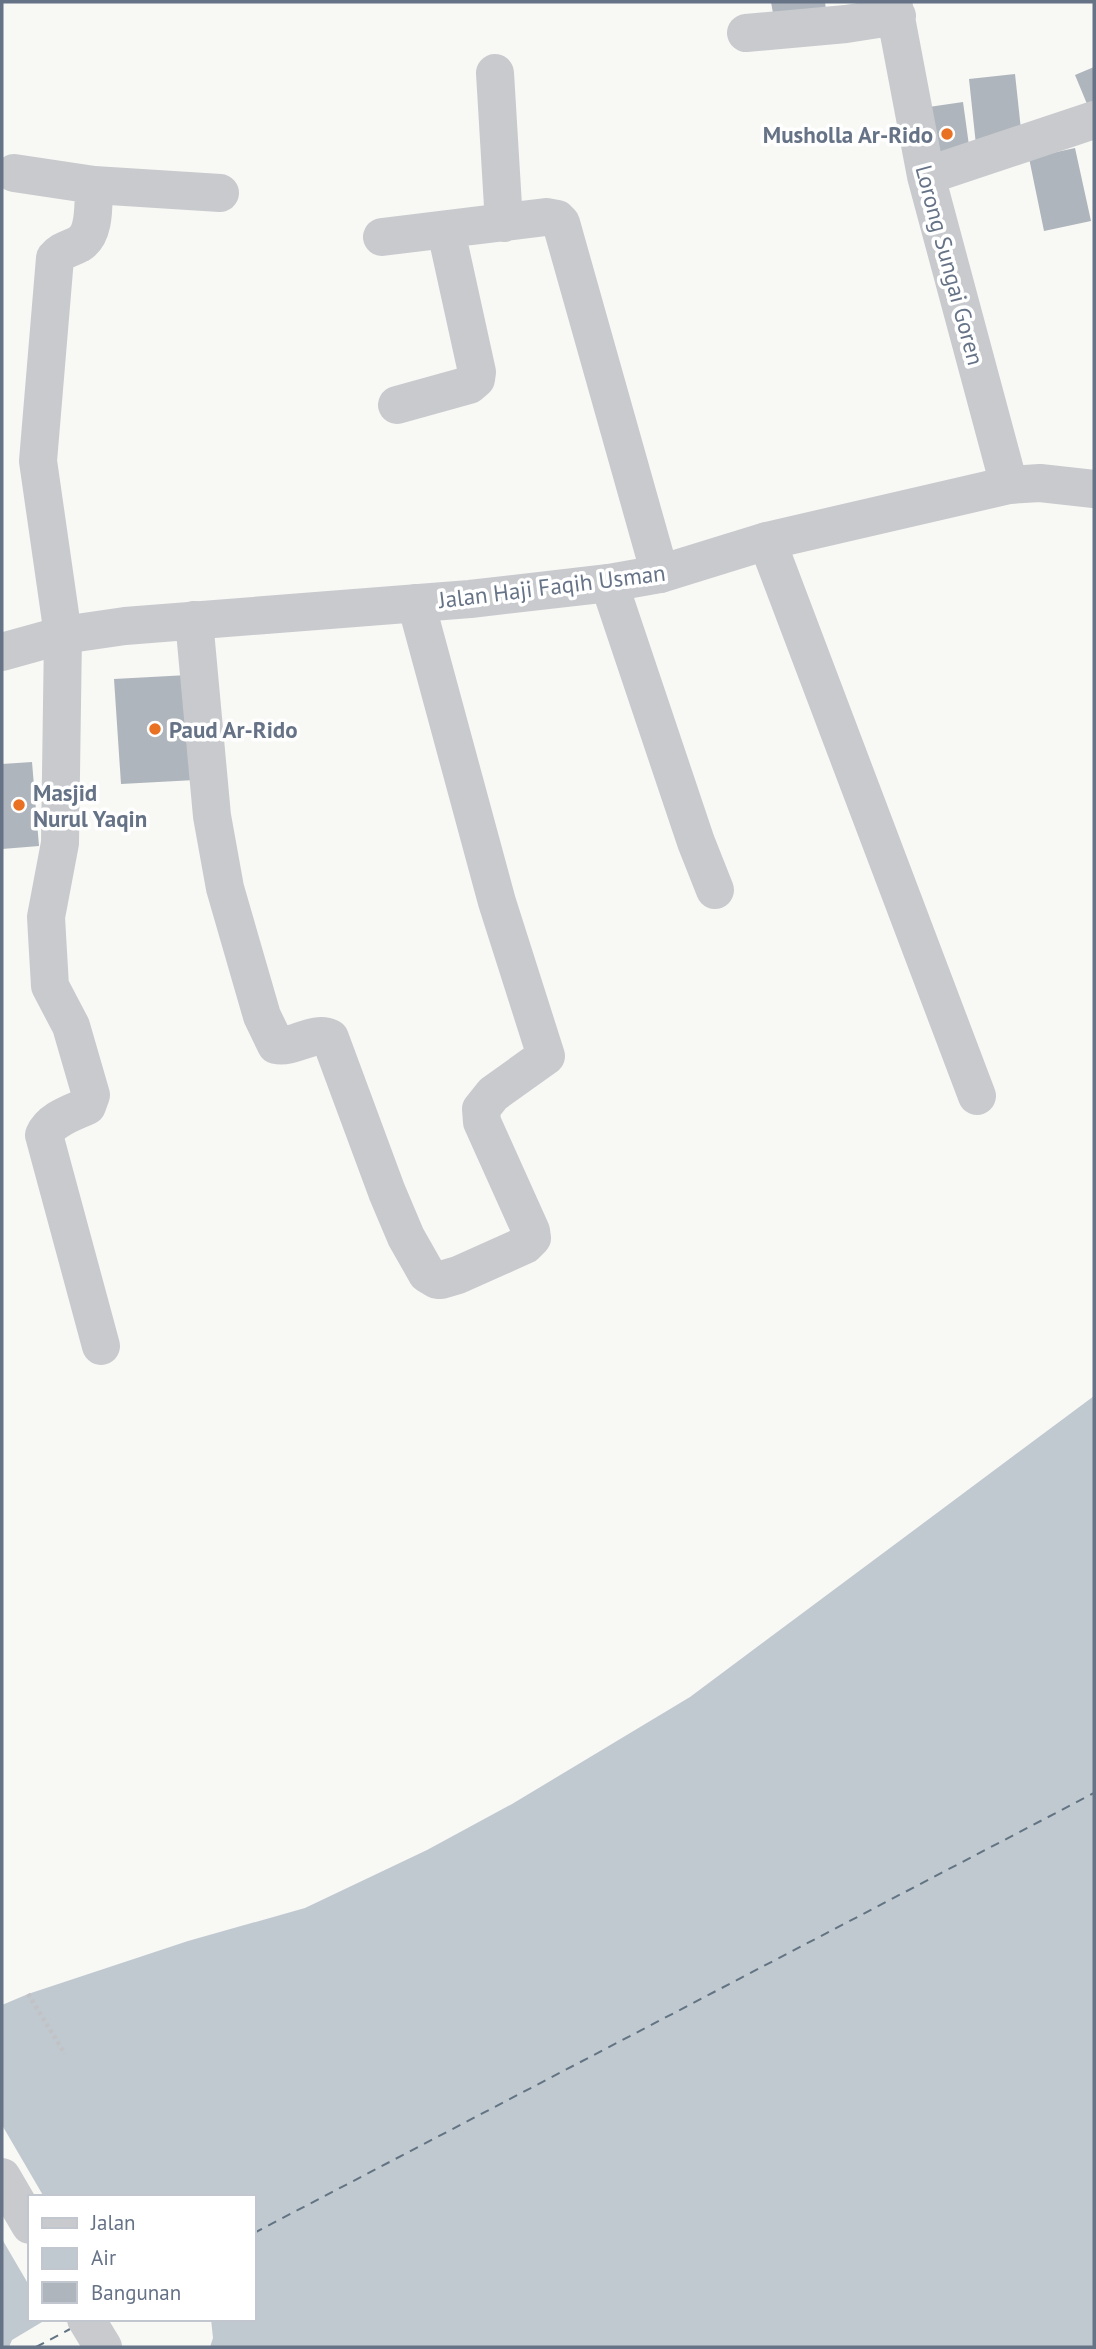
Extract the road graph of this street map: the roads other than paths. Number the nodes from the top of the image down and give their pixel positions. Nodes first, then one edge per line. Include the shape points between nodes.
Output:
1 (895, 9) edge
2 (746, 33) dead end
3 (495, 74) dead end
4 (1094, 120) edge
5 (14, 173) dead end
6 (926, 176) junction
7 (94, 185) junction
8 (219, 193) dead end
9 (503, 223) junction
10 (446, 231) junction
11 (382, 237) dead end
12 (397, 405) dead end
13 (1009, 485) junction
14 (1094, 489) edge
15 (765, 542) junction
16 (676, 569) junction
17 (609, 583) junction
18 (415, 603) junction
19 (194, 620) junction
20 (63, 635) junction
21 (2, 652) edge
22 (715, 890) dead end
23 (977, 1096) dead end
24 (102, 1346) dead end
25 (2, 2177) edge
26 (28, 2221) edge
27 (87, 2321) edge
28 (103, 2347) edge

1 - 2 street via 846,24
1 - 6 street, Lorong Sungai Goren
3 - 9 street
4 - 6 street
5 - 7 street
6 - 13 street, Lorong Sungai Goren
7 - 8 street
7 - 20 street via 88,236 55,258 38,461
9 - 10 street
9 - 16 street via 546,217 561,223
10 - 11 street
10 - 12 street via 476,379 469,385
13 - 14 street, Jalan Haji Faqih Usman
13 - 15 street, Jalan Haji Faqih Usman
15 - 16 street, Jalan Haji Faqih Usman
15 - 23 street
16 - 17 street, Jalan Haji Faqih Usman
17 - 18 street, Jalan Haji Faqih Usman
17 - 22 street
18 - 19 street, Jalan Haji Faqih Usman
18 - 19 street via 497,902 546,1056 493,1094 481,1109 482,1122 531,1238 525,1245 441,1280 423,1268 406,1237 330,1038 323,1035 275,1045 262,1016 225,888 212,816
19 - 20 street, Jalan Haji Faqih Usman
20 - 21 street, Jalan Haji Faqih Usman
20 - 24 street via 60,843 46,917 49,975 55,998 71,1026 91,1095 87,1106 54,1122 44,1135
25 - 26 street
27 - 28 street

